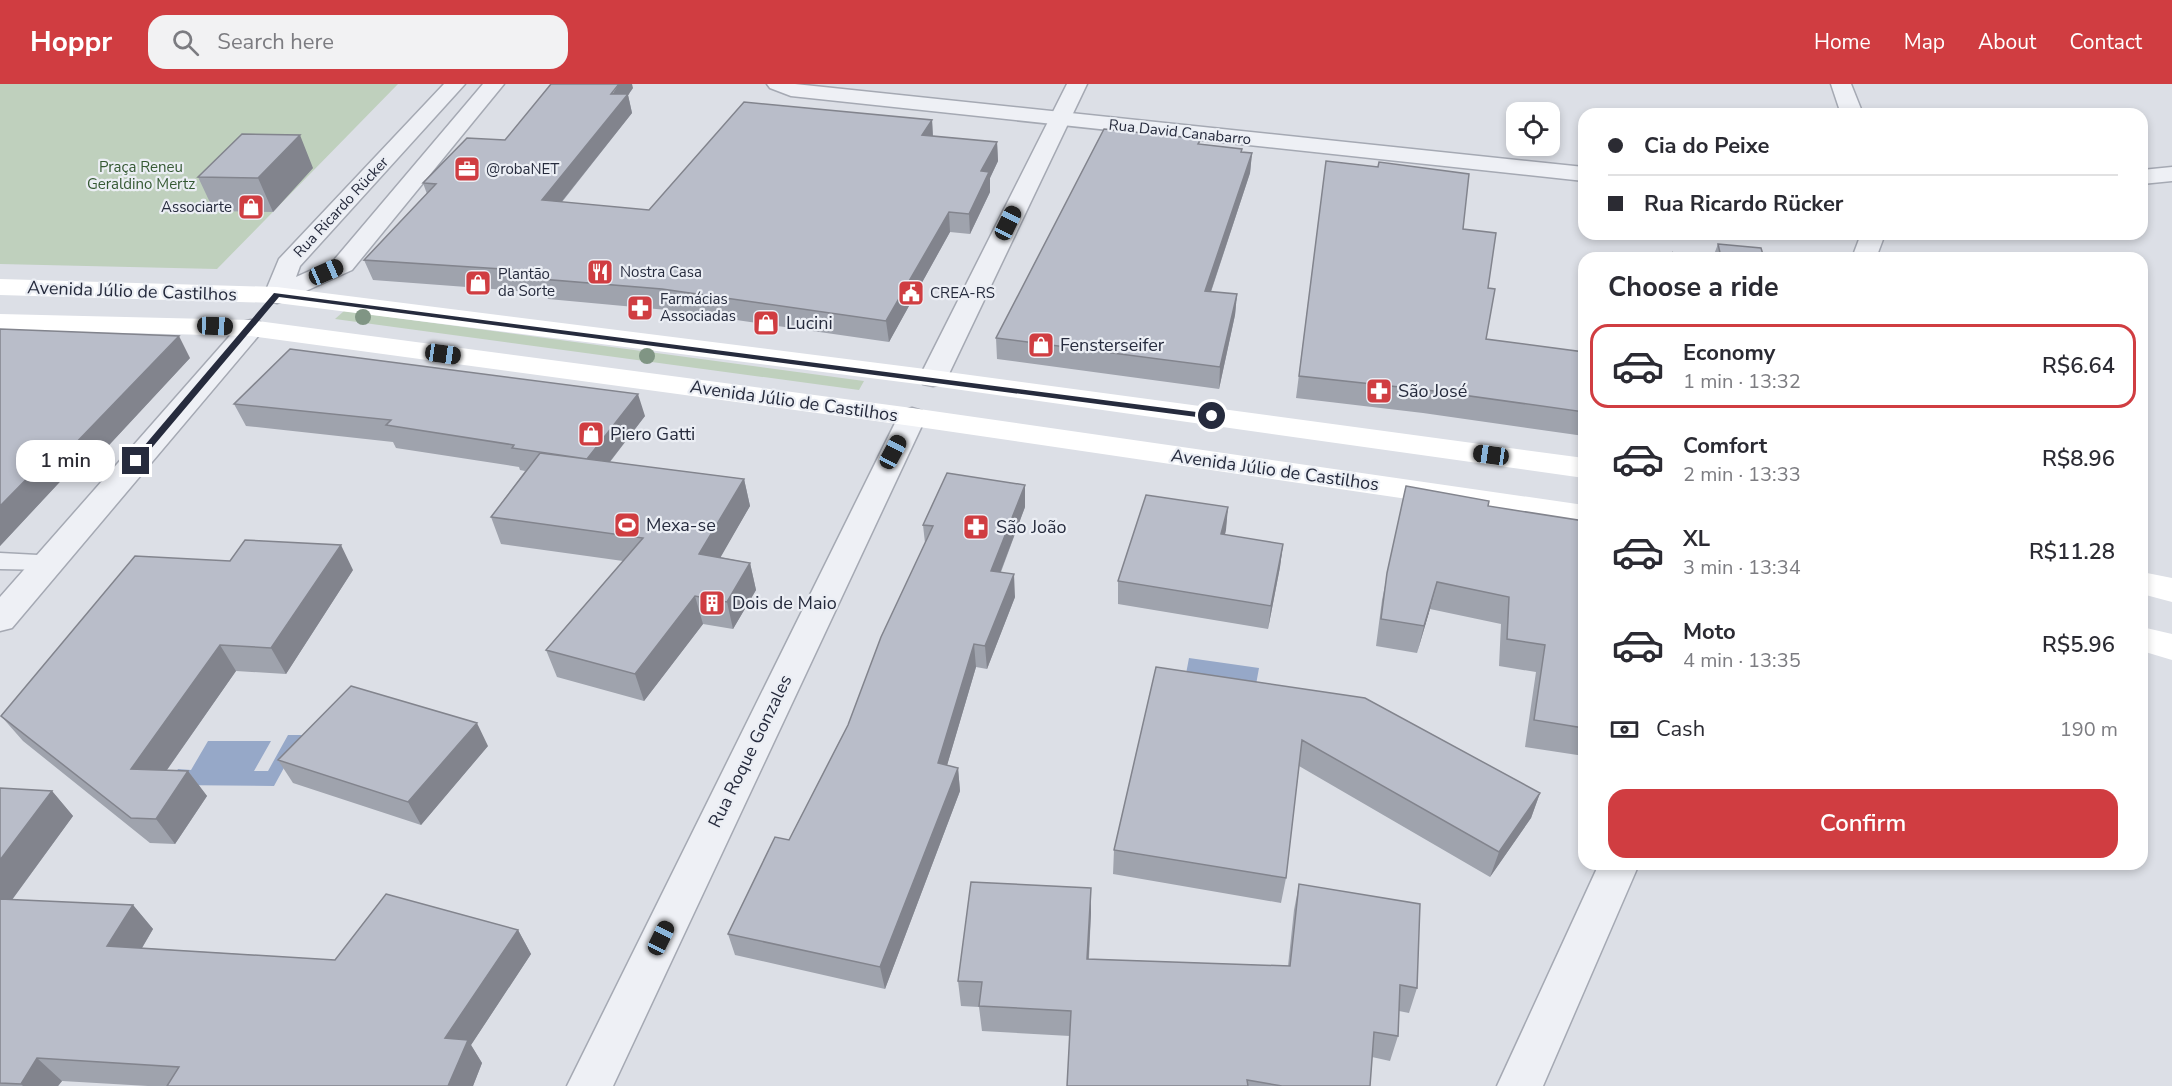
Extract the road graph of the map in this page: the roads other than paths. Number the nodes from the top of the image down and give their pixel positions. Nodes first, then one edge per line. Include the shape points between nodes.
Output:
1 (455, 84) edge
2 (494, 84) edge
3 (777, 84) edge
4 (1077, 84) edge
5 (1841, 84) edge
6 (1850, 108) edge
7 (1058, 120) junction
8 (1578, 173) edge
9 (2172, 174) edge
10 (2148, 176) edge
11 (0, 287) edge
12 (277, 295) junction
13 (0, 322) edge
14 (251, 328) junction
15 (933, 378) junction
16 (912, 417) junction
17 (1578, 467) edge
18 (1578, 514) edge
19 (0, 561) edge
20 (49, 562) junction
21 (2148, 584) edge
22 (2172, 590) edge
23 (0, 619) edge
24 (2148, 641) edge
25 (2172, 647) edge
26 (1616, 870) edge
27 (590, 1086) edge
28 (1520, 1086) edge

1 - 12 street, Rua Ricardo Rücker via 288,264
2 - 12 street, Rua Ricardo Rücker via 343,265
3 - 7 street, Rua David Canabarro via 791,90
4 - 7 street
5 - 6 street
7 - 8 street, Rua David Canabarro
7 - 15 street
9 - 10 street
11 - 12 main road, Avenida Júlio de Castilhos
12 - 14 main road
12 - 15 main road, Avenida Júlio de Castilhos
13 - 14 main road, Avenida Júlio de Castilhos
14 - 16 main road, Avenida Júlio de Castilhos
14 - 20 street
15 - 16 main road
15 - 17 main road, Avenida Júlio de Castilhos
16 - 18 main road, Avenida Júlio de Castilhos
16 - 27 street, Rua Roque Gonzales
19 - 20 lane
20 - 23 street
21 - 22 main road
24 - 25 main road
26 - 28 street

